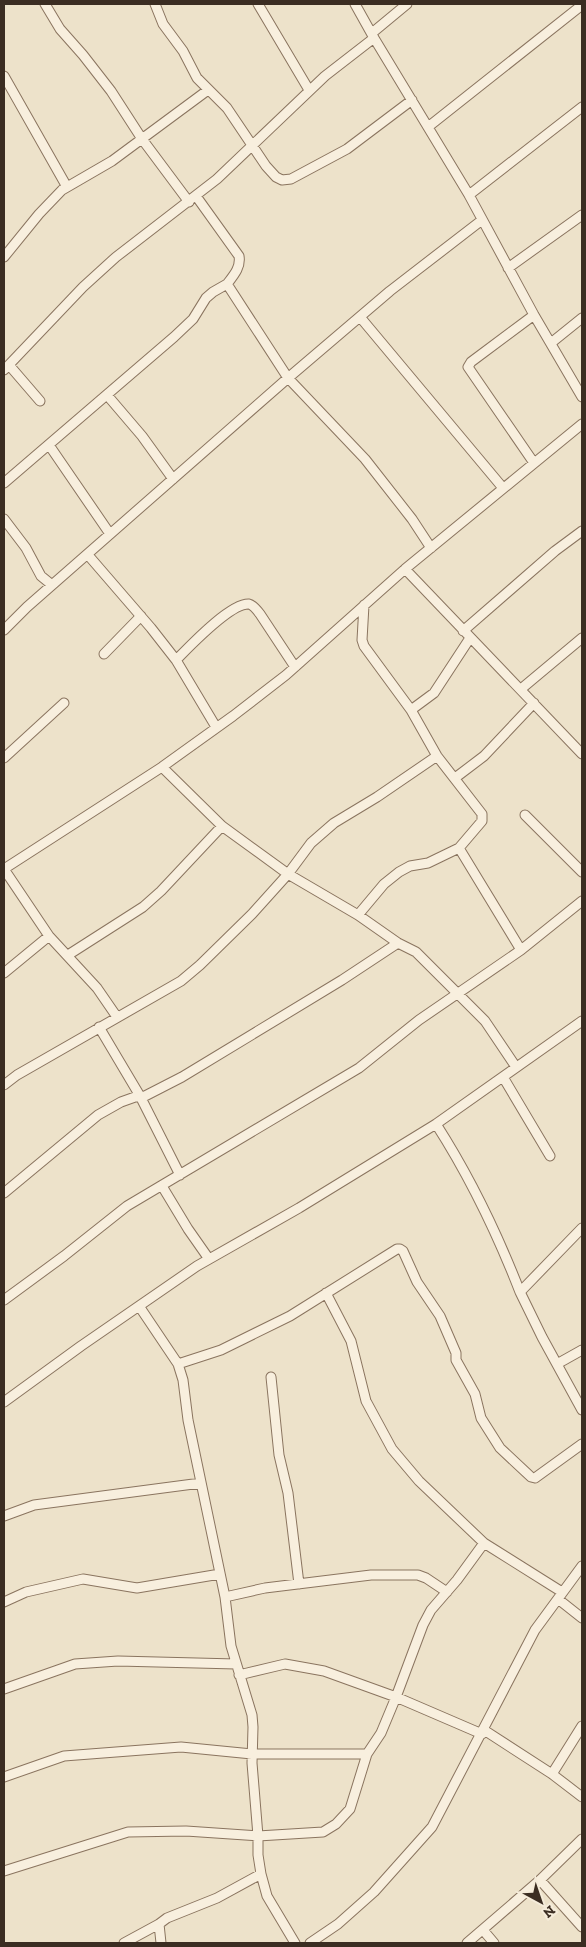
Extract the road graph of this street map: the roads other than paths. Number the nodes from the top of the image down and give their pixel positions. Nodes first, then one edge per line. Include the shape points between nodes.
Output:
1 (45, 4) edge
2 (155, 4) edge
3 (258, 4) edge
4 (355, 4) edge
5 (407, 4) edge
6 (582, 5) edge
7 (373, 35) junction
8 (4, 76) edge
9 (208, 90) junction
10 (309, 90) junction
11 (412, 100) junction
12 (582, 107) edge
13 (428, 127) junction
14 (142, 140) junction
15 (253, 146) junction
16 (67, 187) junction
17 (469, 196) junction
18 (193, 199) junction
19 (582, 215) edge
20 (482, 220) junction
21 (4, 257) edge
22 (508, 268) junction
23 (227, 284) junction
24 (534, 315) junction
25 (360, 317) junction
26 (582, 318) edge
27 (550, 344) junction
28 (6, 368) edge
29 (288, 378) junction
30 (107, 395) junction
31 (582, 397) edge
32 (40, 401) dead end
33 (582, 424) edge
34 (49, 445) junction
35 (534, 463) junction
36 (172, 479) junction
37 (4, 483) edge
38 (503, 488) junction
39 (4, 520) edge
40 (582, 531) edge
41 (110, 534) junction
42 (431, 548) junction
43 (88, 555) junction
44 (405, 569) junction
45 (52, 585) junction
46 (364, 605) junction
47 (141, 616) junction
48 (4, 630) edge
49 (463, 631) junction
50 (470, 638) junction
51 (582, 638) edge
52 (104, 654) dead end
53 (176, 660) junction
54 (295, 667) junction
55 (521, 689) junction
56 (534, 703) junction
57 (64, 704) dead end
58 (411, 710) junction
59 (216, 727) junction
60 (580, 748) edge
61 (437, 756) junction
62 (4, 758) edge
63 (162, 767) junction
64 (455, 778) junction
65 (525, 815) dead end
66 (222, 826) junction
67 (459, 848) junction
68 (4, 869) edge
69 (582, 872) edge
70 (288, 874) junction
71 (582, 901) edge
72 (358, 915) junction
73 (49, 936) junction
74 (398, 942) junction
75 (521, 950) junction
76 (68, 954) junction
77 (4, 973) edge
78 (457, 992) junction
79 (117, 1017) junction
80 (582, 1021) edge
81 (99, 1028) junction
82 (516, 1068) junction
83 (503, 1077) junction
84 (4, 1085) edge
85 (140, 1096) junction
86 (436, 1124) junction
87 (550, 1156) dead end
88 (180, 1175) junction
89 (162, 1186) junction
90 (4, 1193) edge
91 (582, 1228) edge
92 (209, 1259) junction
93 (520, 1292) junction
94 (326, 1294) junction
95 (4, 1300) edge
96 (139, 1306) junction
97 (582, 1350) edge
98 (178, 1364) junction
99 (557, 1364) junction
100 (271, 1378) dead end
101 (4, 1402) edge
102 (582, 1410) edge
103 (582, 1444) edge
104 (201, 1483) junction
105 (4, 1516) edge
106 (484, 1542) junction
107 (582, 1566) edge
108 (220, 1574) junction
109 (299, 1584) junction
110 (447, 1592) junction
111 (560, 1596) junction
112 (225, 1597) junction
113 (4, 1602) edge
114 (582, 1618) edge
115 (236, 1664) junction
116 (239, 1675) junction
117 (4, 1689) edge
118 (396, 1697) junction
119 (582, 1726) edge
120 (483, 1732) junction
121 (252, 1754) junction
122 (368, 1754) junction
123 (552, 1774) junction
124 (4, 1777) edge
125 (582, 1797) edge
126 (258, 1836) junction
127 (582, 1839) edge
128 (4, 1871) edge
129 (260, 1874) junction
130 (540, 1880) junction
131 (159, 1924) junction
132 (582, 1927) edge
133 (483, 1930) junction
134 (124, 1943) edge
135 (161, 1943) edge
136 (295, 1943) edge
137 (310, 1943) edge
138 (467, 1943) edge
139 (494, 1943) edge

1 - 14 street via 60,29 111,91
2 - 9 street via 197,78
3 - 10 street
4 - 7 street
5 - 7 street
6 - 13 street
7 - 10 street
7 - 11 street
8 - 16 street
9 - 14 street
9 - 15 street via 227,108
10 - 15 street
11 - 13 street
11 - 15 street via 347,149 291,180 276,177
12 - 17 street
13 - 17 street
14 - 16 street
14 - 18 street
15 - 18 street
16 - 21 street via 48,203
17 - 20 street
18 - 23 street via 239,256 236,272
18 - 28 street via 116,257
19 - 22 street
20 - 22 street
20 - 25 street
22 - 24 street
23 - 29 street
23 - 30 street via 206,298 193,318 174,337
24 - 27 street
24 - 35 street via 468,367
25 - 29 street
25 - 38 street
26 - 27 street
27 - 31 street
28 - 32 street
29 - 36 street
29 - 42 street via 365,459
30 - 34 street
30 - 36 street via 142,436
33 - 35 street
34 - 37 street
34 - 41 street
35 - 38 street
36 - 41 street
38 - 42 street
39 - 45 street via 26,548 41,576
40 - 49 street
41 - 43 street
42 - 44 street
43 - 45 street
43 - 47 street
44 - 46 street
44 - 49 street
45 - 48 street
46 - 54 street
46 - 58 street via 364,646
47 - 52 street
47 - 53 street
49 - 50 street
50 - 55 street
50 - 58 street via 434,693
51 - 55 street
53 - 54 street via 215,621 251,604
53 - 59 street
54 - 59 street
55 - 56 street
56 - 60 street
56 - 64 street via 484,756
57 - 62 street
58 - 61 street
59 - 63 street
61 - 64 street
61 - 70 street via 334,823 311,843
63 - 66 street
63 - 68 street
64 - 67 street via 483,818
65 - 69 street
66 - 70 street
66 - 76 street via 143,907
67 - 72 street via 399,872 384,884
67 - 75 street
68 - 73 street
70 - 72 street
70 - 79 street via 200,966 181,981
71 - 75 street
72 - 74 street
73 - 76 street
73 - 77 street
74 - 78 street via 416,952
74 - 85 street via 342,980 190,1072
75 - 78 street
76 - 79 street
78 - 82 street via 485,1021
78 - 88 street via 359,1068
79 - 81 street
80 - 82 street
81 - 84 street
81 - 85 street
82 - 83 street
83 - 86 street
83 - 87 street
85 - 88 street
85 - 90 street via 98,1115
86 - 92 street
86 - 93 street via 484,1207
88 - 89 street
89 - 92 street
89 - 95 street via 127,1206
91 - 93 street
92 - 96 street
93 - 99 street
94 - 98 street via 221,1350
94 - 103 street via 397,1249 402,1249 440,1316 456,1360 474,1394 480,1418 500,1448 535,1478
94 - 106 street via 351,1341 366,1401 392,1449 418,1481
96 - 98 street
96 - 101 street
97 - 99 street
98 - 104 street
99 - 102 street
100 - 109 street
104 - 105 street via 34,1505
104 - 108 street
106 - 110 street
106 - 111 street
107 - 111 street
108 - 112 street
108 - 113 street via 137,1588 83,1579 26,1592
109 - 110 street via 408,1574 426,1578
109 - 112 street
110 - 118 street via 423,1625
111 - 114 street
111 - 120 street via 535,1630
112 - 115 street
115 - 116 street
115 - 117 street via 118,1661 74,1664
116 - 118 street via 285,1664 324,1671
116 - 121 street via 252,1715
118 - 120 street
118 - 122 street
119 - 123 street
120 - 123 street
120 - 137 street via 432,1827 374,1892 338,1924
121 - 122 street
121 - 124 street via 181,1748 64,1756
121 - 126 street
122 - 126 street via 350,1809 336,1824 323,1832
123 - 125 street
126 - 128 street via 186,1831 128,1832
126 - 129 street
127 - 130 street
129 - 131 street
129 - 136 street via 268,1896
130 - 132 street
130 - 133 street
131 - 134 street
131 - 135 street
133 - 138 street
133 - 139 street

